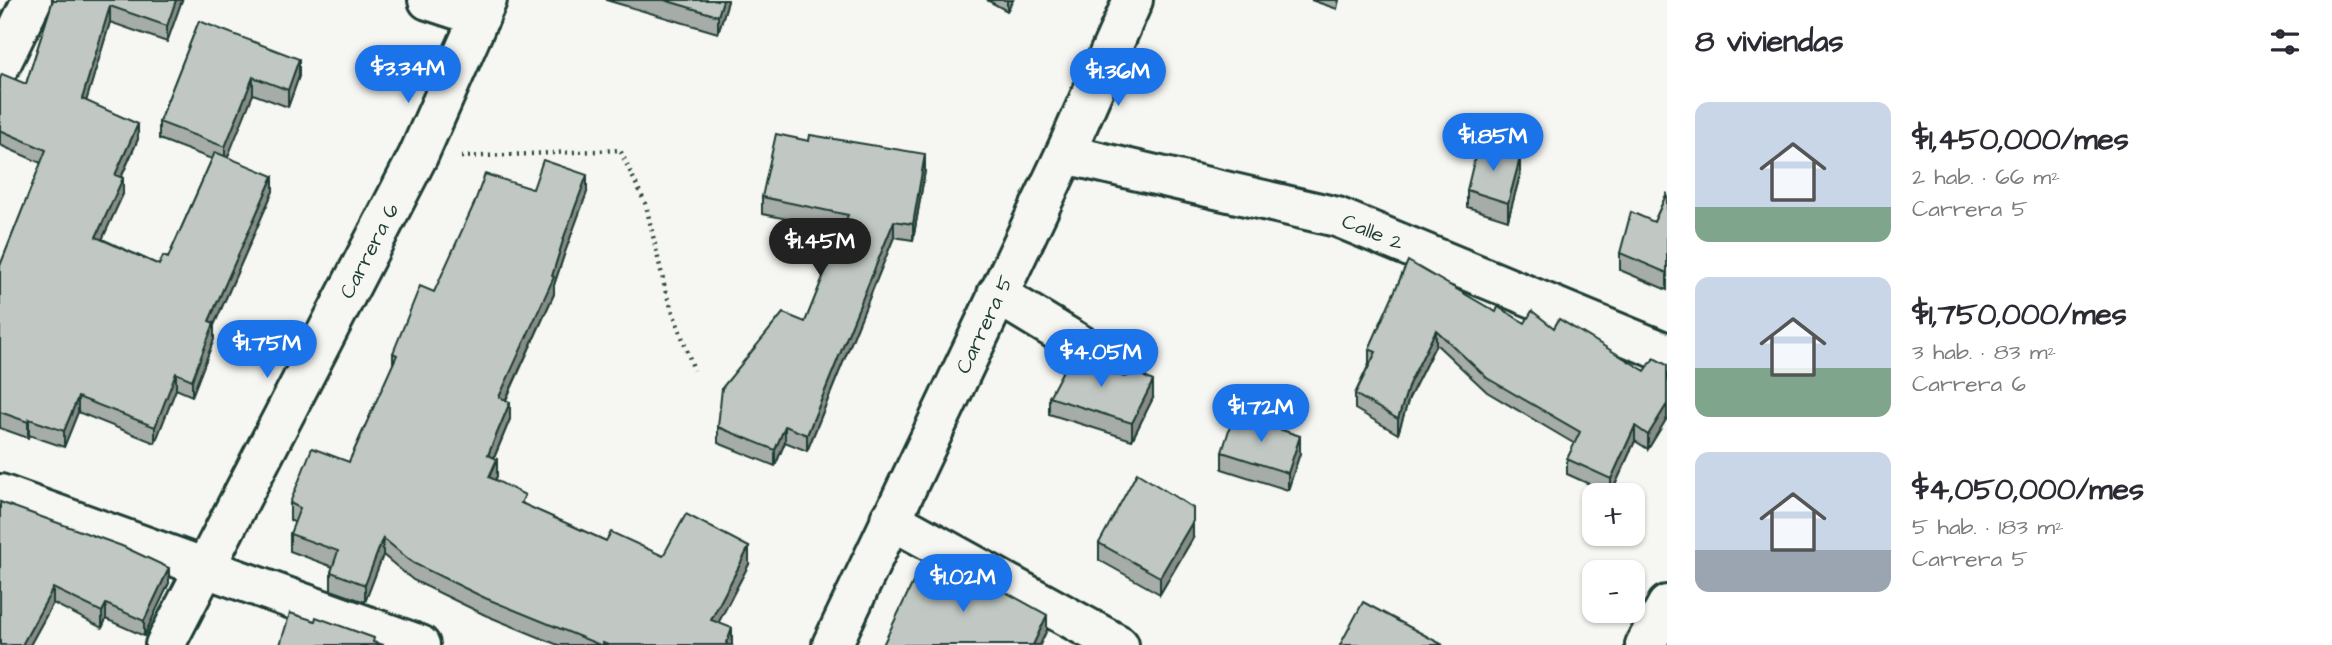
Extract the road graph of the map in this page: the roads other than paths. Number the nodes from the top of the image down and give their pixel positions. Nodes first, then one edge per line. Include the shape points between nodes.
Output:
1 (32, 0) edge
2 (428, 0) edge
3 (1133, 0) edge
4 (483, 8) edge
5 (0, 66) edge
6 (1070, 141) junction
7 (997, 294) junction
8 (1667, 353) edge
9 (1125, 373) dead end
10 (0, 495) edge
11 (890, 519) junction
12 (202, 569) junction
13 (1667, 606) edge
14 (165, 645) edge
15 (420, 645) edge
16 (832, 645) edge
17 (1119, 645) edge
18 (1645, 645) edge

1 - 5 street
2 - 4 street
3 - 6 street, Carrera 5
4 - 12 street, Carrera 6 via 422,149
6 - 7 street, Carrera 5
6 - 8 street, Calle 2 via 1338,217
7 - 9 street
7 - 11 street, Carrera 5
10 - 12 street
11 - 16 street, Carrera 5
11 - 17 street
12 - 14 street, Carrera 6
12 - 15 street
13 - 18 street

